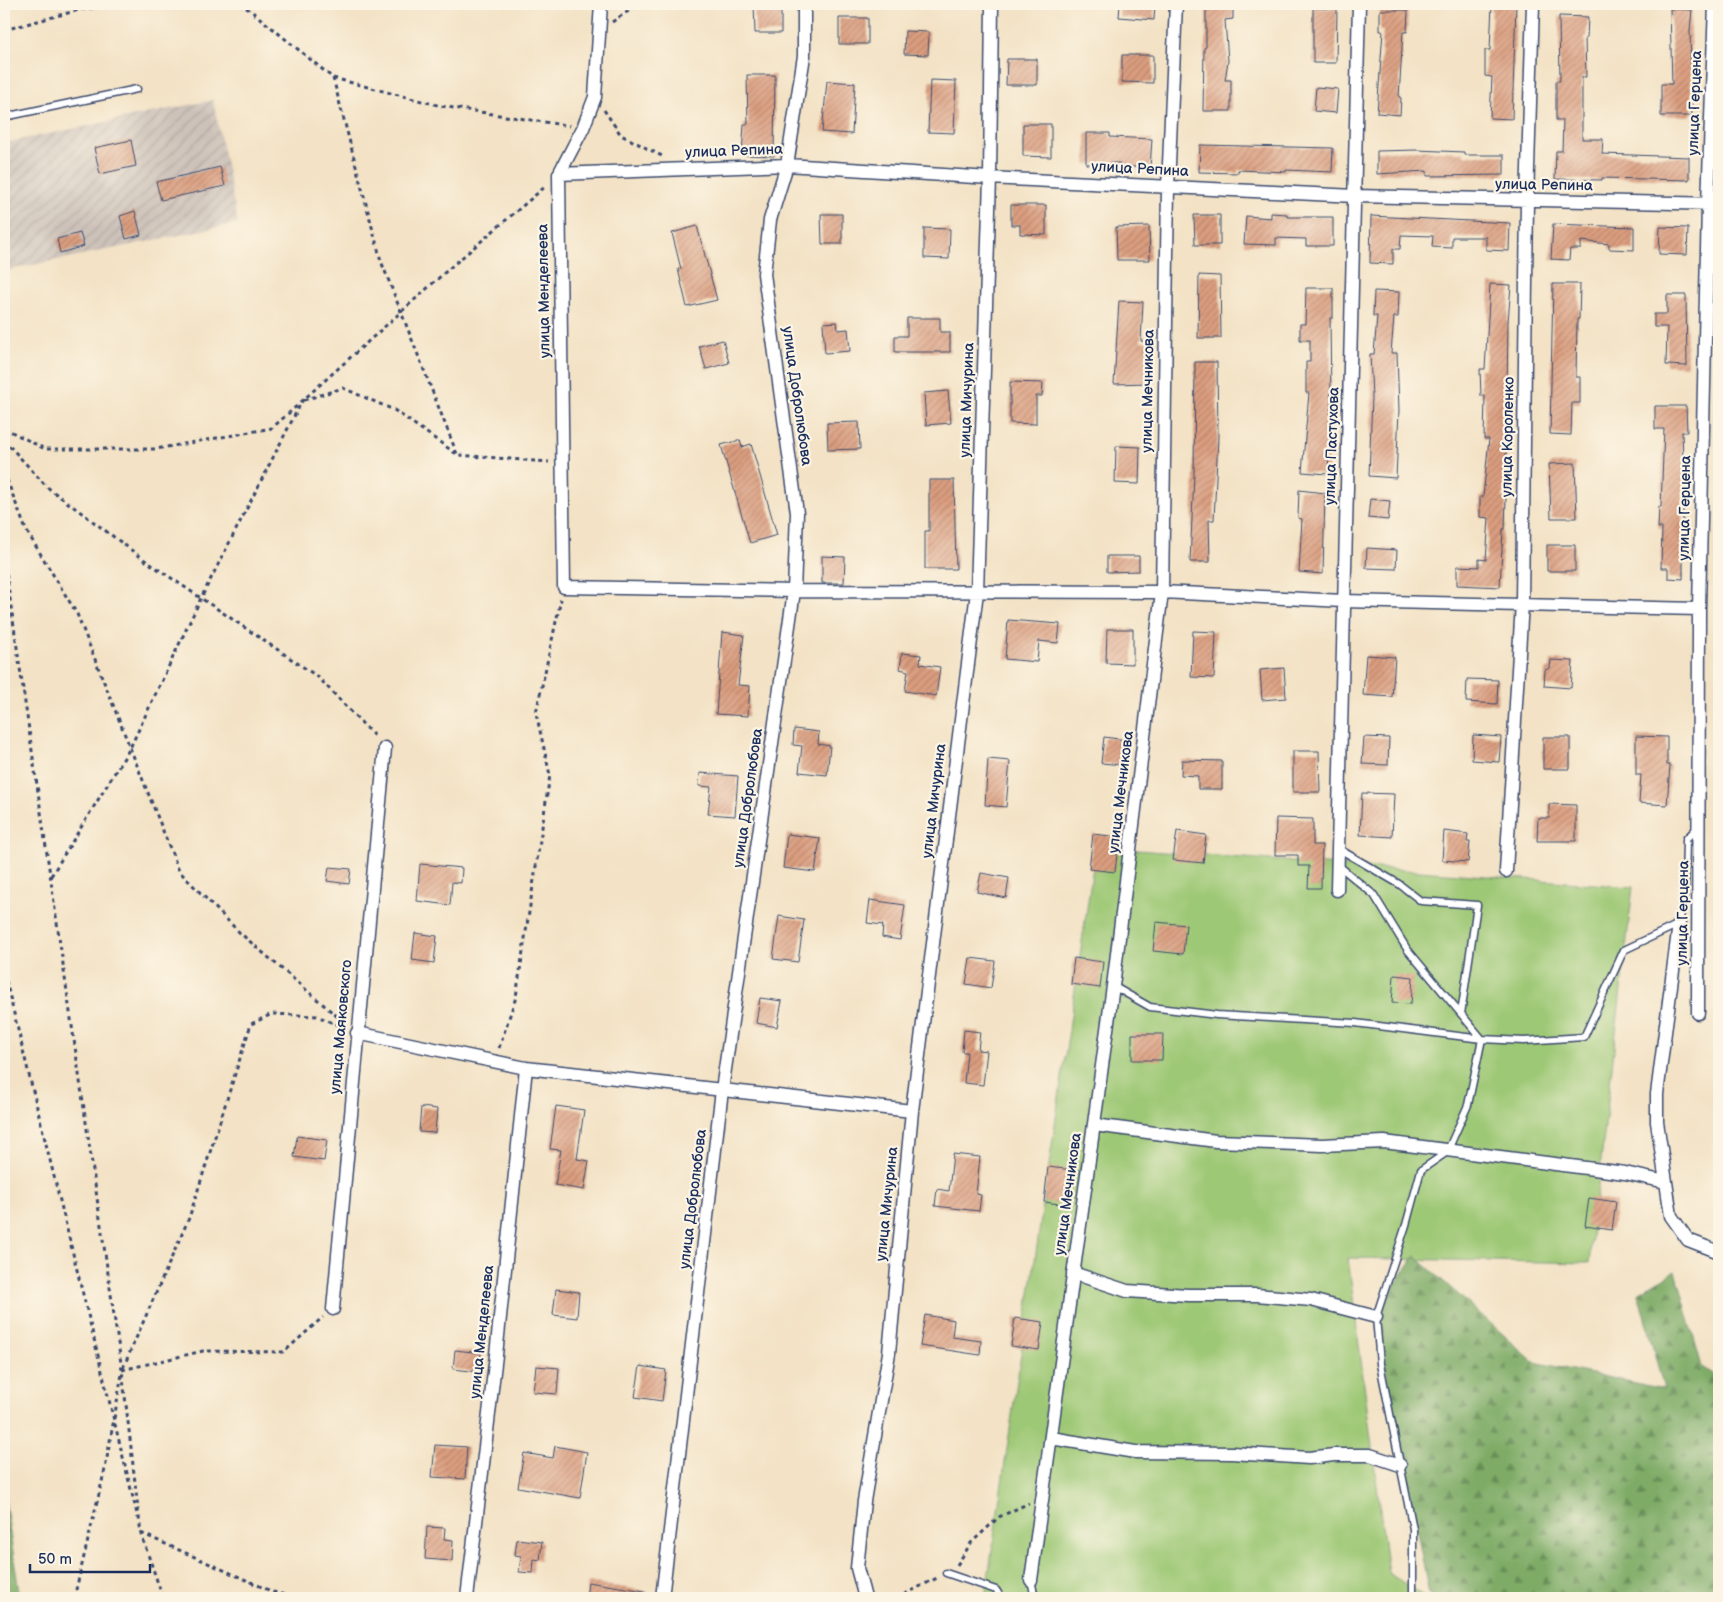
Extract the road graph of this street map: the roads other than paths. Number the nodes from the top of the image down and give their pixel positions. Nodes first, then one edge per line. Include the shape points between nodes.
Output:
1 (601, 4) edge
2 (804, 4) edge
3 (992, 4) edge
4 (1176, 4) edge
5 (1359, 4) edge
6 (1533, 4) edge
7 (1715, 4) edge
8 (137, 89) dead end
9 (4, 116) edge
10 (787, 165) junction
11 (559, 174) junction
12 (990, 178) junction
13 (1168, 187) junction
14 (1356, 196) junction
15 (1527, 201) junction
16 (1714, 204) edge
17 (794, 591) junction
18 (977, 592) junction
19 (1162, 592) junction
20 (1343, 601) junction
21 (1522, 603) junction
22 (1700, 609) junction
23 (385, 748) road end
24 (1700, 825) junction
25 (1338, 849) junction
26 (1338, 865) junction
27 (1506, 871) dead end
28 (1338, 890) dead end
29 (1679, 924) junction
30 (1113, 986) junction
31 (1698, 1012) dead end
32 (1461, 1014) junction
33 (357, 1033) junction
34 (1482, 1039) junction
35 (526, 1068) junction
36 (722, 1090) junction
37 (912, 1111) junction
38 (1094, 1125) junction
39 (1447, 1152) junction
40 (1666, 1182) junction
41 (1719, 1252) edge
42 (1073, 1274) junction
43 (333, 1308) road end
44 (1376, 1317) junction
45 (1050, 1438) junction
46 (1400, 1465) junction
47 (946, 1572) road end
48 (1031, 1580) joint
49 (467, 1598) edge
50 (662, 1598) edge
51 (865, 1598) edge
52 (1001, 1598) edge
53 (1035, 1598) edge
54 (1413, 1598) edge

1 - 11 street, улица Менделеева via 595,97
2 - 10 street, улица Добролюбова via 804,56
3 - 12 street, улица Мичурина
4 - 13 street, улица Мечникова
5 - 14 street, улица Пастухова
6 - 15 street, улица Короленко
7 - 16 street, улица Герцена
8 - 9 lane
10 - 11 street, улица Репина
10 - 12 street, улица Репина
10 - 17 street, улица Добролюбова via 770,220 764,274 797,513
11 - 17 street, улица Менделеева via 564,587
12 - 13 street, улица Репина
12 - 18 street, улица Мичурина
13 - 14 street, улица Репина
13 - 19 street, улица Мечникова
14 - 15 street, улица Репина
14 - 20 street, улица Пастухова
15 - 16 street, улица Репина
15 - 21 street, улица Короленко
16 - 22 street, улица Герцена
17 - 18 street
17 - 36 street, улица Добролюбова
18 - 19 street
18 - 37 street, улица Мичурина
19 - 20 street
19 - 30 street, улица Мечникова
20 - 21 street
20 - 25 street, улица Пастухова
21 - 22 street
21 - 27 street, улица Короленко
22 - 24 street, улица Герцена
23 - 33 street, улица Маяковского
24 - 29 lane via 1686,839 1685,888
24 - 31 street, улица Герцена
25 - 26 street, улица Пастухова
25 - 32 lane via 1399,884 1421,901 1477,905
26 - 28 street, улица Пастухова
26 - 32 lane via 1374,895 1407,949
29 - 34 lane via 1624,950 1584,1037 1524,1041
29 - 40 street via 1657,1094 1657,1122
30 - 34 lane via 1150,1007 1355,1024
30 - 38 street, улица Мечникова
32 - 34 lane
33 - 35 street
33 - 43 street, улица Маяковского
34 - 39 lane via 1468,1105
35 - 36 street
35 - 49 street, улица Менделеева
36 - 37 street
36 - 50 street, улица Добролюбова
37 - 51 street, улица Мичурина via 889,1353 864,1501 857,1568
38 - 39 street via 1216,1141 1322,1145 1384,1142
38 - 42 street, улица Мечникова
39 - 40 street via 1625,1173
39 - 44 lane via 1421,1170
40 - 41 street via 1671,1216 1688,1240
42 - 44 street via 1128,1291 1312,1300
42 - 45 street, улица Мечникова
44 - 46 lane via 1380,1364
45 - 46 street via 1135,1452 1309,1458 1370,1455
45 - 48 street, улица Мечникова
46 - 54 lane via 1412,1529
47 - 52 lane via 996,1590
48 - 53 lane

